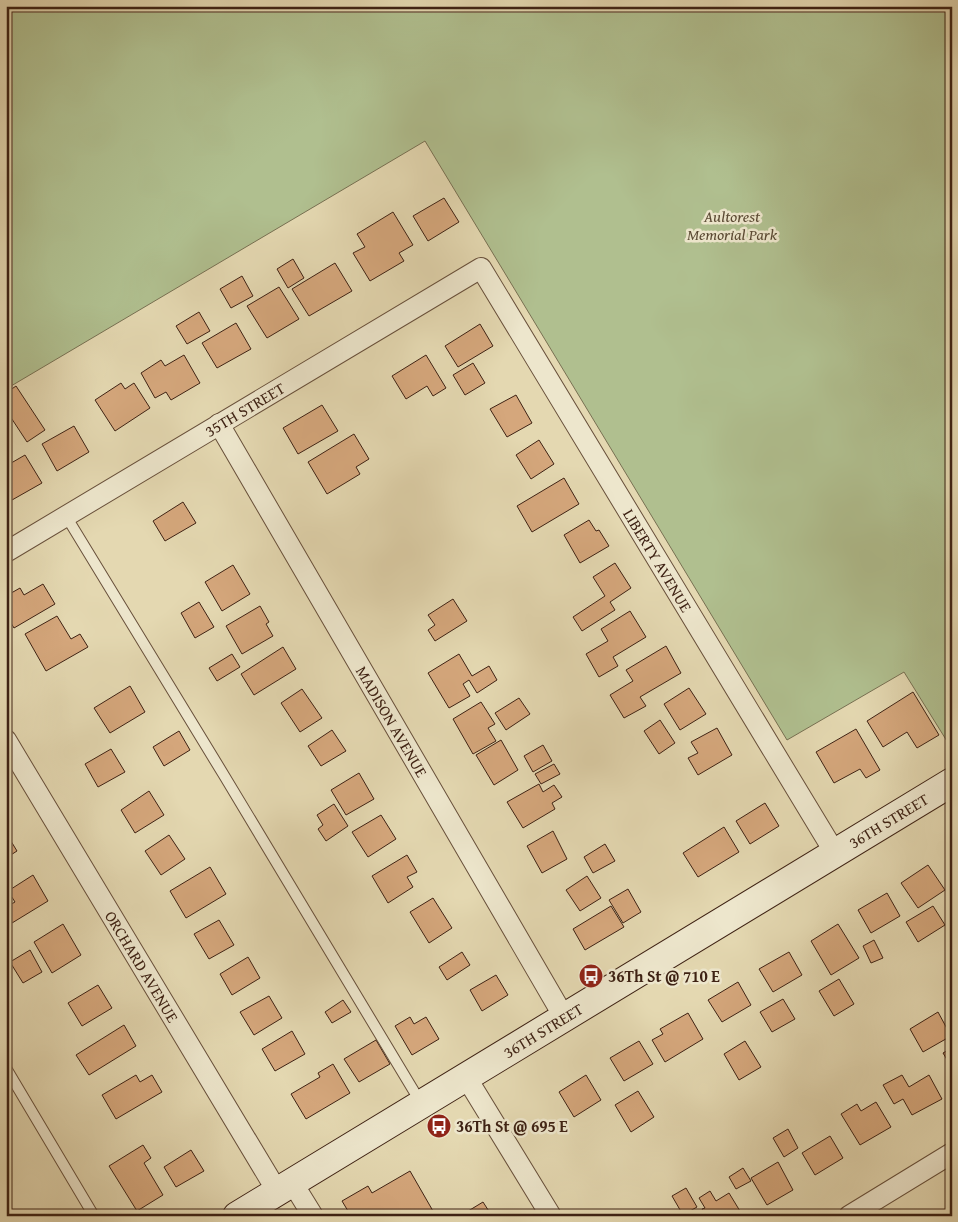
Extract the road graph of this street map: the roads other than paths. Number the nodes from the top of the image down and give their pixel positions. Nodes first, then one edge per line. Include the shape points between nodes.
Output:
1 (481, 268) joint
2 (219, 424) junction
3 (66, 516) junction
4 (6, 552) edge
5 (6, 740) edge
6 (952, 782) edge
7 (835, 853) junction
8 (564, 1017) junction
9 (6, 1068) edge
10 (466, 1077) junction
11 (421, 1104) junction
12 (952, 1153) edge
13 (285, 1187) junction
14 (94, 1216) edge
15 (237, 1216) edge
16 (313, 1216) edge
17 (551, 1216) edge
18 (849, 1216) edge

1 - 2 street, 35TH STREET
1 - 7 street, LIBERTY AVENUE
2 - 3 street, 35TH STREET
2 - 8 street, MADISON AVENUE
3 - 4 street, 35TH STREET
3 - 11 lane
5 - 13 street, ORCHARD AVENUE
6 - 7 main road, 36TH STREET
7 - 8 main road, 36TH STREET
8 - 10 main road, 36TH STREET
9 - 14 lane
10 - 11 main road, 36TH STREET
10 - 17 street
11 - 13 main road, 36TH STREET
12 - 18 street
13 - 15 main road, 36TH STREET
13 - 16 street, ORCHARD AVENUE

